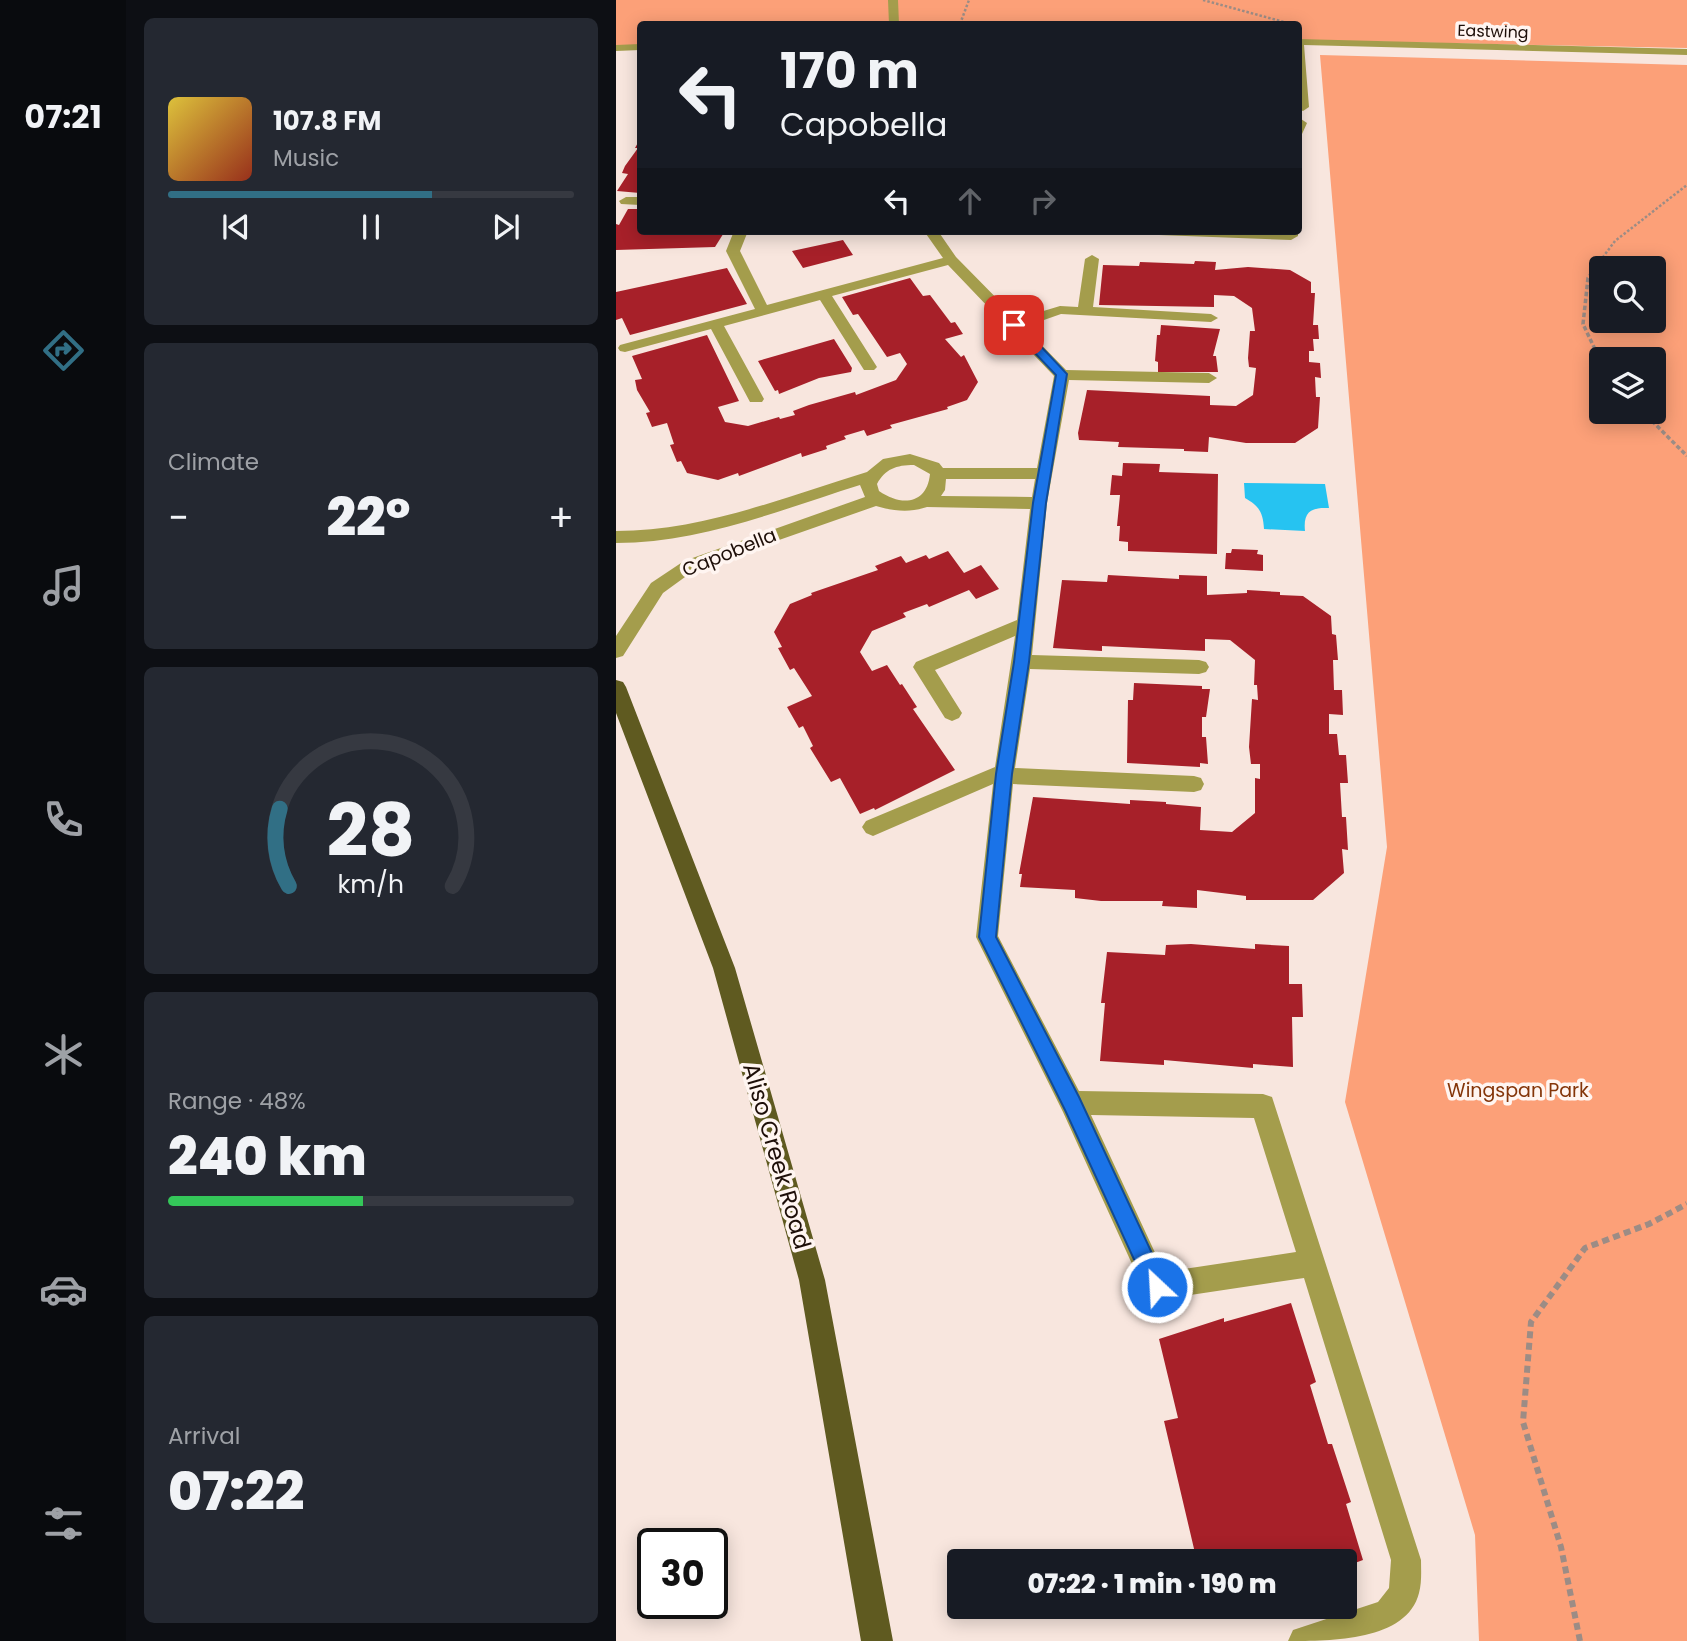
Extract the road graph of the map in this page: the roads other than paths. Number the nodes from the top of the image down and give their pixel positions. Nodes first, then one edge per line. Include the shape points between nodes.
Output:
1 (893, 0) edge
2 (894, 21) edge
3 (1302, 42) edge
4 (637, 47) edge
5 (616, 48) edge
6 (1687, 52) edge
7 (1302, 107) edge
8 (1302, 124) edge
9 (739, 235) edge
10 (934, 235) edge
11 (1265, 235) edge
12 (1292, 235) edge
13 (1092, 259) dead end
14 (951, 260) junction
15 (823, 293) junction
16 (763, 311) junction
17 (1085, 311) junction
18 (1211, 318) dead end
19 (716, 324) junction
20 (1014, 325) junction
21 (625, 348) dead end
22 (869, 366) dead end
23 (1062, 374) junction
24 (1209, 378) dead end
25 (756, 399) dead end
26 (938, 473) junction
27 (1044, 474) junction
28 (872, 476) junction
29 (875, 500) junction
30 (925, 501) junction
31 (1040, 503) junction
32 (616, 537) edge
33 (1026, 624) junction
34 (616, 651) edge
35 (1021, 662) junction
36 (1199, 667) dead end
37 (616, 687) edge
38 (952, 713) dead end
39 (1004, 774) junction
40 (1194, 784) dead end
41 (873, 827) dead end
42 (1072, 1103) junction
43 (1313, 1263) junction
44 (877, 1641) edge
45 (1304, 1641) edge

1 - 2 street
3 - 6 street, Eastwing
4 - 5 street
7 - 8 street via 1310,117
9 - 16 street via 733,251
10 - 14 street
11 - 12 street
13 - 17 street
14 - 15 street
14 - 20 street
15 - 16 street
15 - 22 street
16 - 19 street
17 - 18 street
17 - 20 street via 1060,310
19 - 21 street
19 - 25 street
20 - 23 street
23 - 24 street
23 - 27 street
26 - 27 street, Capobella
26 - 28 street, Capobella via 925,463 906,460 885,465
26 - 30 street via 938,488
27 - 31 street
28 - 29 street via 869,489
28 - 32 street, Capobella via 703,528 651,537
29 - 30 street, Capobella via 899,507
29 - 34 street, Capobella via 690,565 657,588
30 - 31 street, Capobella
31 - 33 street
33 - 35 street
33 - 38 street via 923,667
35 - 36 street
35 - 39 street
37 - 44 main road, Aliso Creek Road via 723,968 812,1280
39 - 40 street
39 - 41 street via 992,775
39 - 42 street via 987,937
42 - 43 street via 1264,1106
42 - 43 street via 1157,1287
43 - 45 street via 1406,1559 1404,1593 1388,1615

